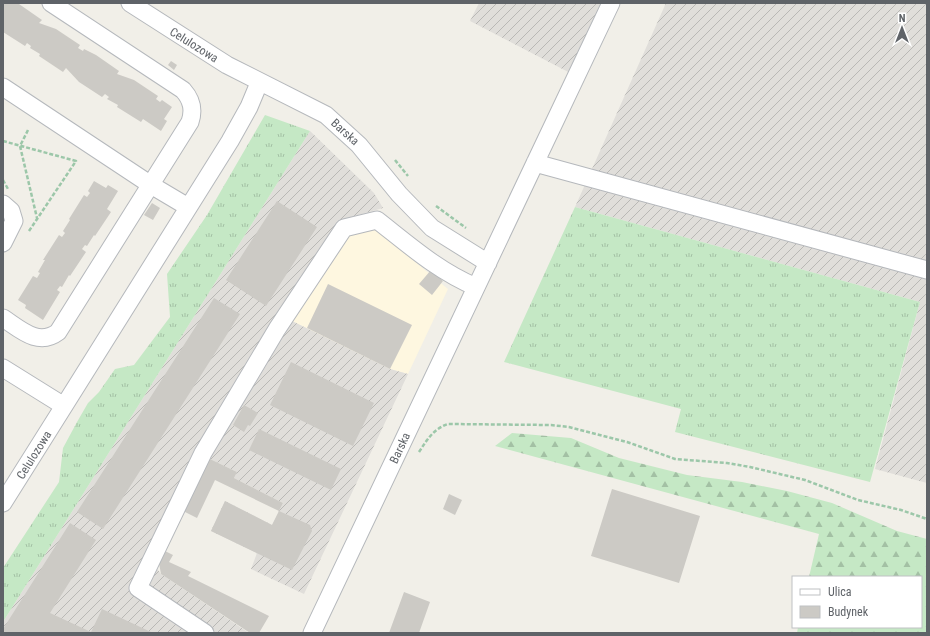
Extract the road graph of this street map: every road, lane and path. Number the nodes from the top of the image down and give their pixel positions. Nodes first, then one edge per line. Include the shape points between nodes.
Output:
1 (51, 3) edge
2 (130, 3) edge
3 (611, 3) edge
4 (259, 83) junction
5 (3, 87) edge
6 (28, 130) dead end
7 (3, 141) edge
8 (20, 146) junction
9 (535, 163) junction
10 (151, 185) junction
11 (3, 204) edge
12 (188, 207) junction
13 (37, 219) junction
14 (27, 234) dead end
15 (3, 243) edge
16 (488, 263) junction
17 (927, 270) edge
18 (476, 287) junction
19 (3, 318) edge
20 (3, 368) edge
21 (64, 406) junction
22 (419, 452) dead end
23 (4, 500) edge
24 (927, 519) edge
25 (205, 633) edge
26 (312, 633) edge

1 - 10 street via 188,95 193,109 190,122
2 - 4 street, Celulozowa
3 - 9 street, Barska
4 - 12 street, Celulozowa via 230,142
4 - 16 street, Barska via 326,115 359,145 399,194 432,228
5 - 10 street
6 - 8 path
7 - 8 path
8 - 13 path
8 - 13 path via 76,161
9 - 16 street, Barska
9 - 17 street
10 - 12 street
10 - 19 street via 58,332 46,338 39,338
11 - 15 street via 11,211 14,221
12 - 21 street, Celulozowa
13 - 14 path
16 - 18 street, Barska
18 - 25 street via 453,278 377,220 344,228 277,329 202,453 138,588
18 - 26 street, Barska
20 - 21 street
21 - 23 street, Celulozowa
22 - 24 path via 431,433 448,424 551,425 622,441 675,459 727,463 805,480 858,500 902,510

